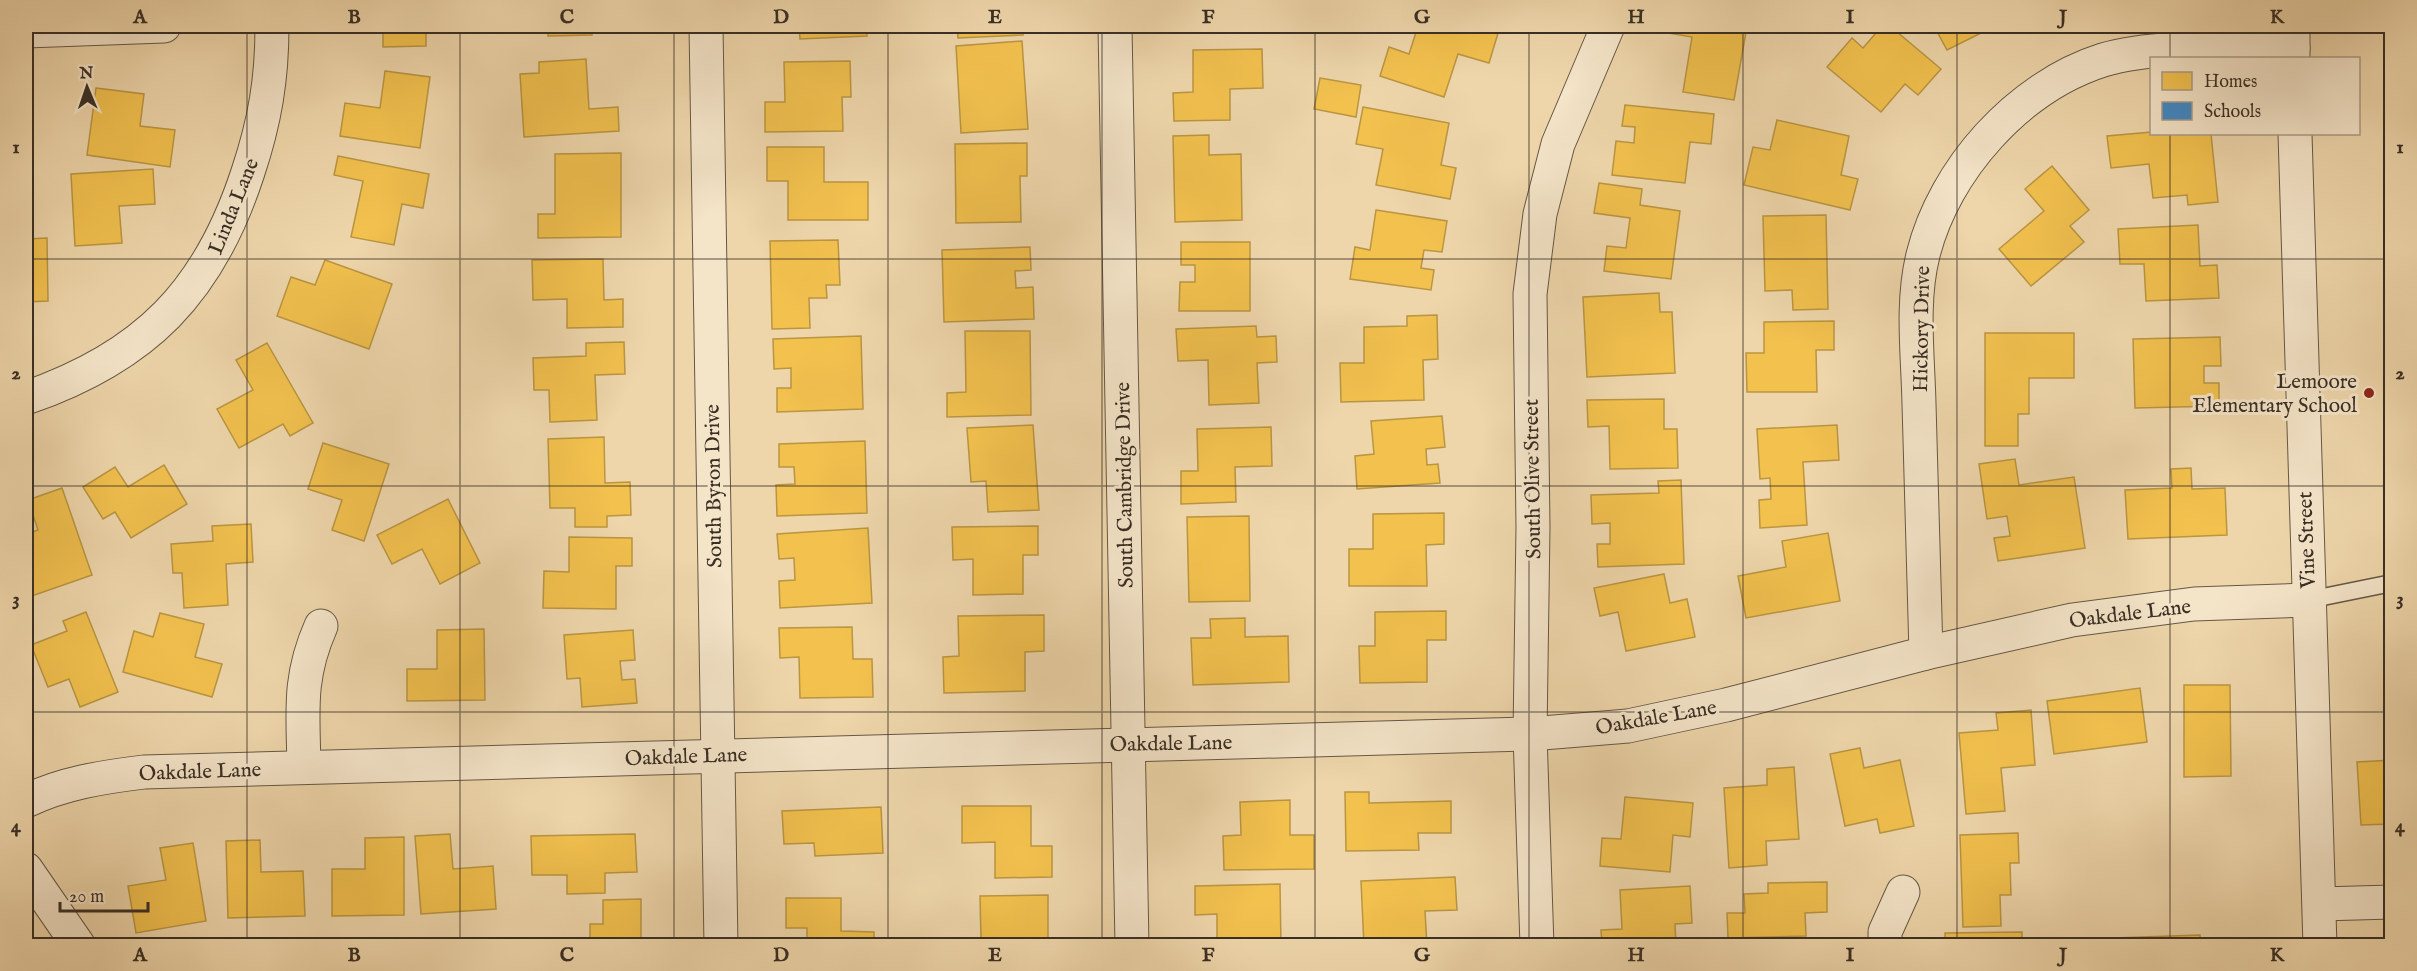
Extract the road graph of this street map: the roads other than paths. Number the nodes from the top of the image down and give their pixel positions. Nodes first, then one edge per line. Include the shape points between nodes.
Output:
1 (164, 26) edge
2 (272, 26) edge
3 (706, 26) edge
4 (1114, 26) edge
5 (1608, 26) edge
6 (26, 31) edge
7 (2293, 44) edge
8 (2295, 135) edge
9 (26, 398) edge
10 (2391, 583) edge
11 (2308, 600) junction
12 (321, 626) dead end
13 (1926, 653) junction
14 (1530, 734) junction
15 (1129, 744) junction
16 (717, 754) junction
17 (304, 766) junction
18 (26, 801) edge
19 (26, 869) edge
20 (1903, 892) dead end
21 (2391, 902) edge
22 (2320, 904) junction
23 (80, 945) edge
24 (721, 945) edge
25 (1132, 945) edge
26 (1536, 945) edge
27 (1885, 945) edge
28 (2320, 945) edge

1 - 6 street
2 - 9 street, Linda Lane via 272,72 260,137 236,212 210,263 178,305 122,353 60,386
3 - 16 street, South Byron Drive
4 - 15 street, South Cambridge Drive
5 - 14 street, South Olive Street via 1558,144 1540,214 1530,294
7 - 13 street, Hickory Drive via 2168,50 2104,60 2025,102 1971,155 1944,197 1923,256 1917,316
8 - 11 street, Vine Street
10 - 11 lane
11 - 13 street, Oakdale Lane via 2194,604 2072,620
11 - 22 street, Vine Street
12 - 17 street via 303,679
13 - 14 street, Oakdale Lane via 1628,726
14 - 15 street, Oakdale Lane
14 - 26 street, South Olive Street
15 - 16 street, Oakdale Lane
15 - 25 street, South Cambridge Drive
16 - 17 street, Oakdale Lane
16 - 24 street, South Byron Drive
17 - 18 street, Oakdale Lane via 144,772 91,779 43,792
19 - 23 street
20 - 27 street via 1885,932
21 - 22 street
22 - 28 street, Vine Street

